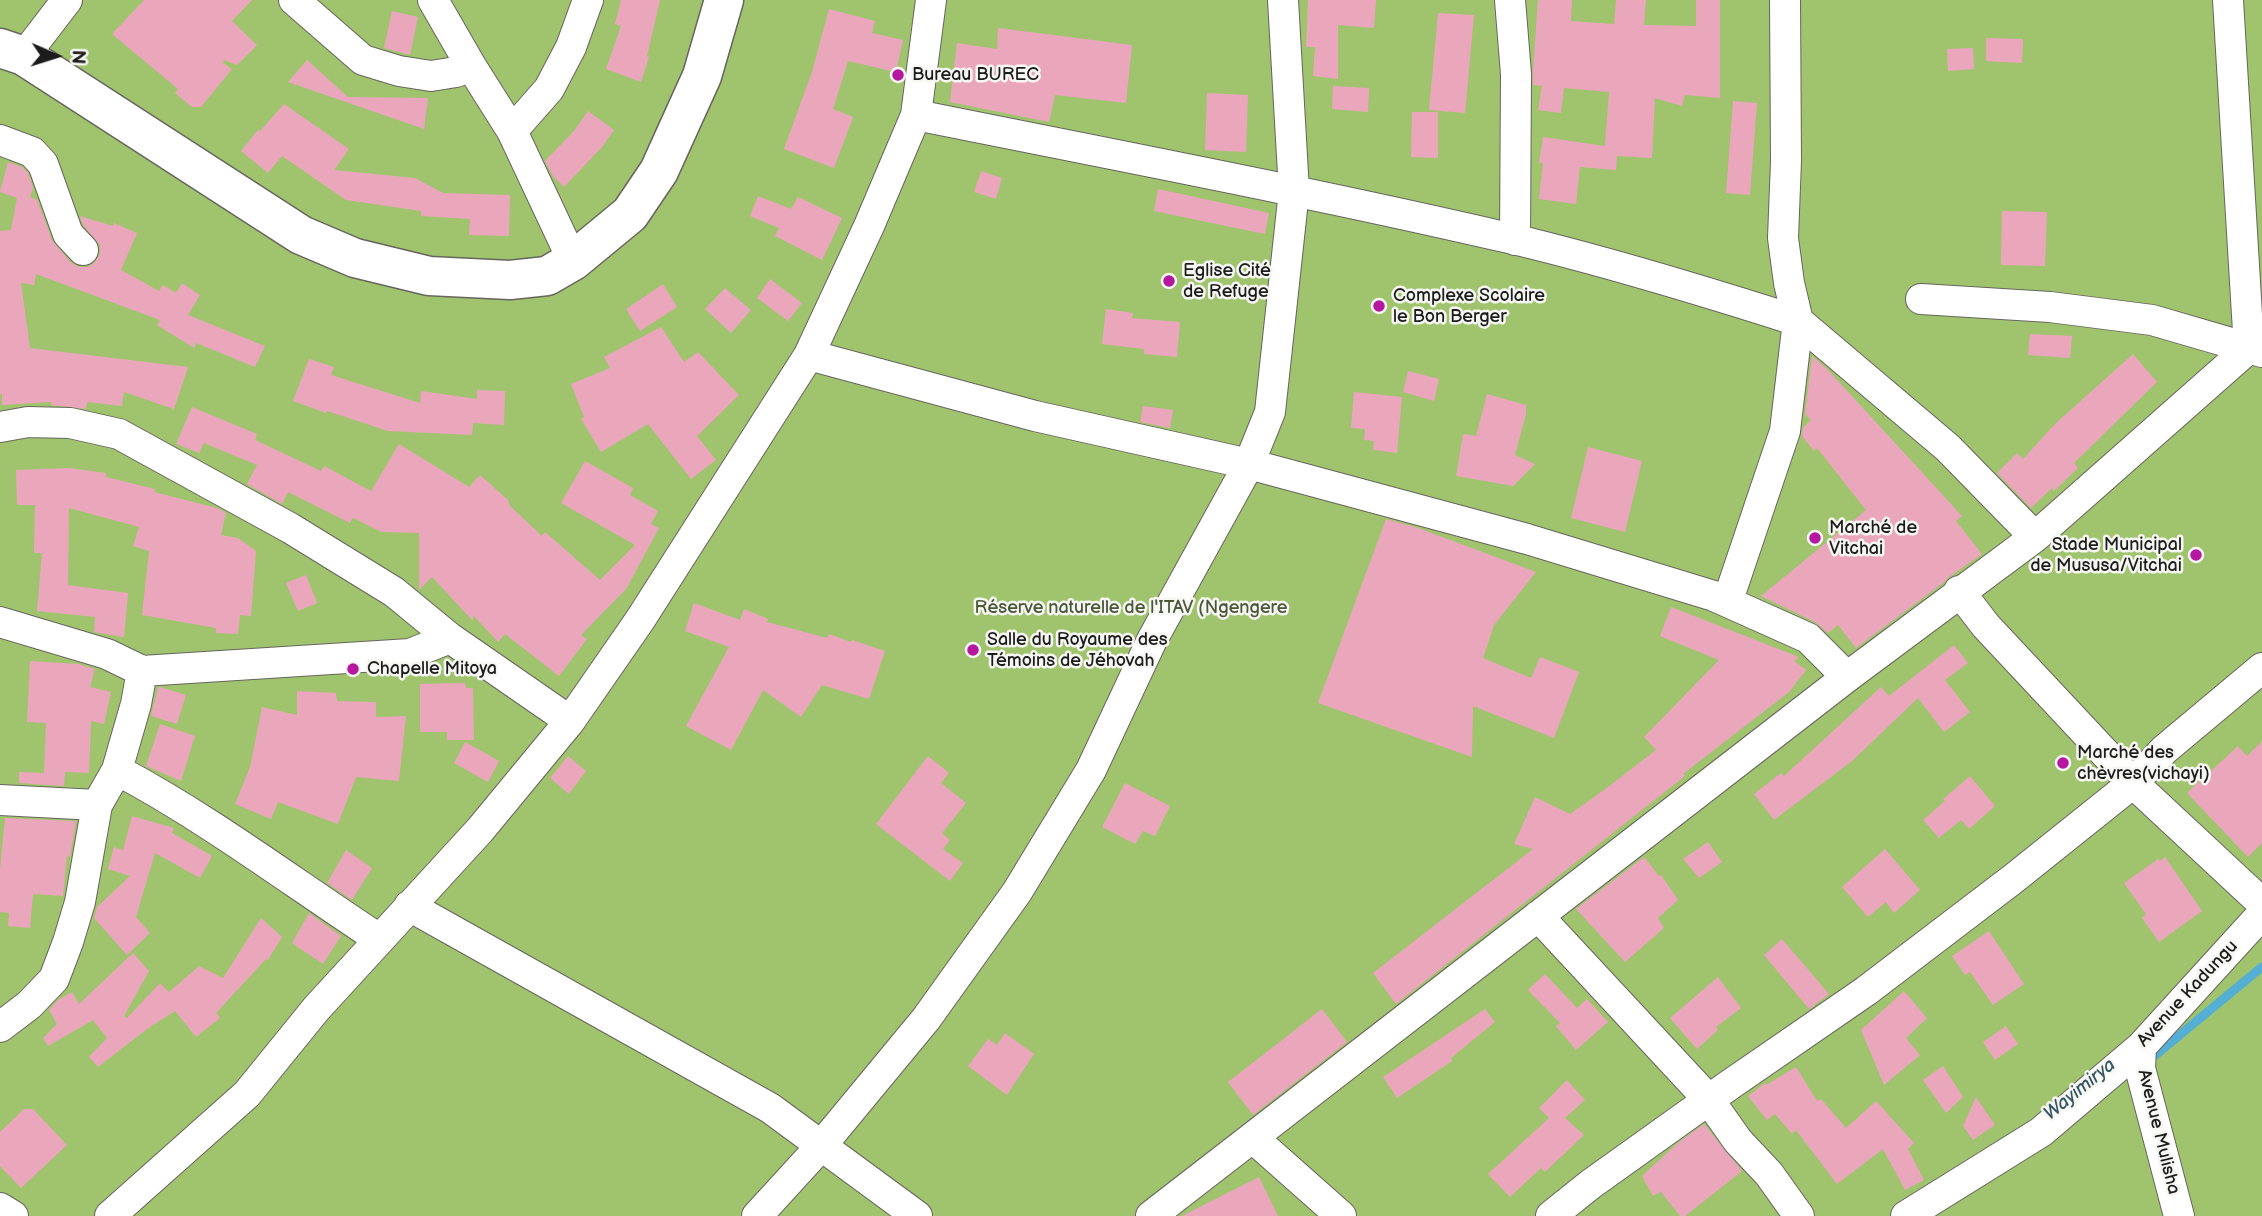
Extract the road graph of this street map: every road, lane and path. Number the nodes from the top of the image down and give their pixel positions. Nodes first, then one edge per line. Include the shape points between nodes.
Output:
1 (67, 0) edge
2 (294, 0) edge
3 (433, 0) edge
4 (588, 0) edge
5 (724, 0) edge
6 (931, 0) edge
7 (1283, 0) edge
8 (1510, 0) edge
9 (1786, 0) edge
10 (2228, 0) edge
11 (12, 52) edge
12 (471, 66) junction
13 (916, 115) junction
14 (512, 131) junction
15 (0, 141) edge
16 (1294, 191) junction
17 (1515, 240) junction
18 (83, 250) dead end
19 (573, 261) junction
20 (1921, 299) dead end
21 (1798, 321) junction
22 (2256, 350) edge
23 (809, 355) junction
24 (0, 427) edge
25 (1249, 464) junction
26 (2035, 537) junction
27 (1959, 591) junction
28 (1728, 600) junction
29 (0, 622) edge
30 (450, 638) junction
31 (2262, 668) edge
32 (142, 671) junction
33 (1847, 677) junction
34 (570, 721) junction
35 (117, 770) junction
36 (2133, 783) junction
37 (0, 800) edge
38 (97, 805) junction
39 (2262, 903) edge
40 (409, 906) junction
41 (2262, 914) edge
42 (1538, 916) junction
43 (379, 939) junction
44 (0, 1027) edge
45 (2141, 1047) junction
46 (1709, 1100) junction
47 (1253, 1138) junction
48 (821, 1146) junction
49 (0, 1208) edge
50 (1911, 1215) edge
51 (13, 1216) edge
52 (110, 1216) edge
53 (757, 1216) edge
54 (916, 1216) edge
55 (1151, 1216) edge
56 (1341, 1216) edge
57 (1550, 1216) edge
58 (1799, 1216) edge
59 (2179, 1216) edge

1 - 11 street
2 - 12 street via 363,60 431,76
3 - 12 street
4 - 14 street via 549,89
5 - 19 main road via 702,76 659,172 630,214
6 - 13 street
7 - 16 street
8 - 17 street via 1516,74
9 - 21 street via 1783,237
10 - 22 street
11 - 19 main road via 301,235 355,258 429,276 510,280 547,276
12 - 14 street
13 - 16 street
13 - 23 street
14 - 19 street
15 - 18 street via 32,152 43,163 68,234
16 - 17 street
16 - 25 street via 1270,412
17 - 21 street
20 - 22 street via 2050,307 2152,320
21 - 26 street via 1948,447
21 - 28 street via 1785,431
22 - 26 street
23 - 25 street via 1035,416
23 - 34 street
24 - 30 street via 70,423 119,434 290,528 382,585
25 - 28 street via 1527,539
25 - 48 street via 1152,640 1091,770 1017,892 926,1019
26 - 27 street
27 - 33 street
27 - 36 street
28 - 33 street via 1808,638
29 - 32 street via 107,654
30 - 32 street via 410,654
30 - 34 street
31 - 36 street via 2164,750
32 - 35 street
33 - 42 street
34 - 40 street via 481,830
35 - 38 street
35 - 43 street via 216,828
36 - 39 street
36 - 46 street via 1866,991
37 - 38 street
38 - 44 street via 80,902 54,979
40 - 43 street
40 - 48 street via 770,1108
41 - 45 street, Avenue Kadungu
42 - 46 street
42 - 47 street
43 - 52 street via 247,1094
45 - 50 street, Avenue Kadungu via 2041,1132
45 - 59 street, Avenue Mulisha via 2140,1068
46 - 57 street
46 - 58 street
47 - 55 street
47 - 56 street
48 - 53 street
48 - 54 street
49 - 51 street

